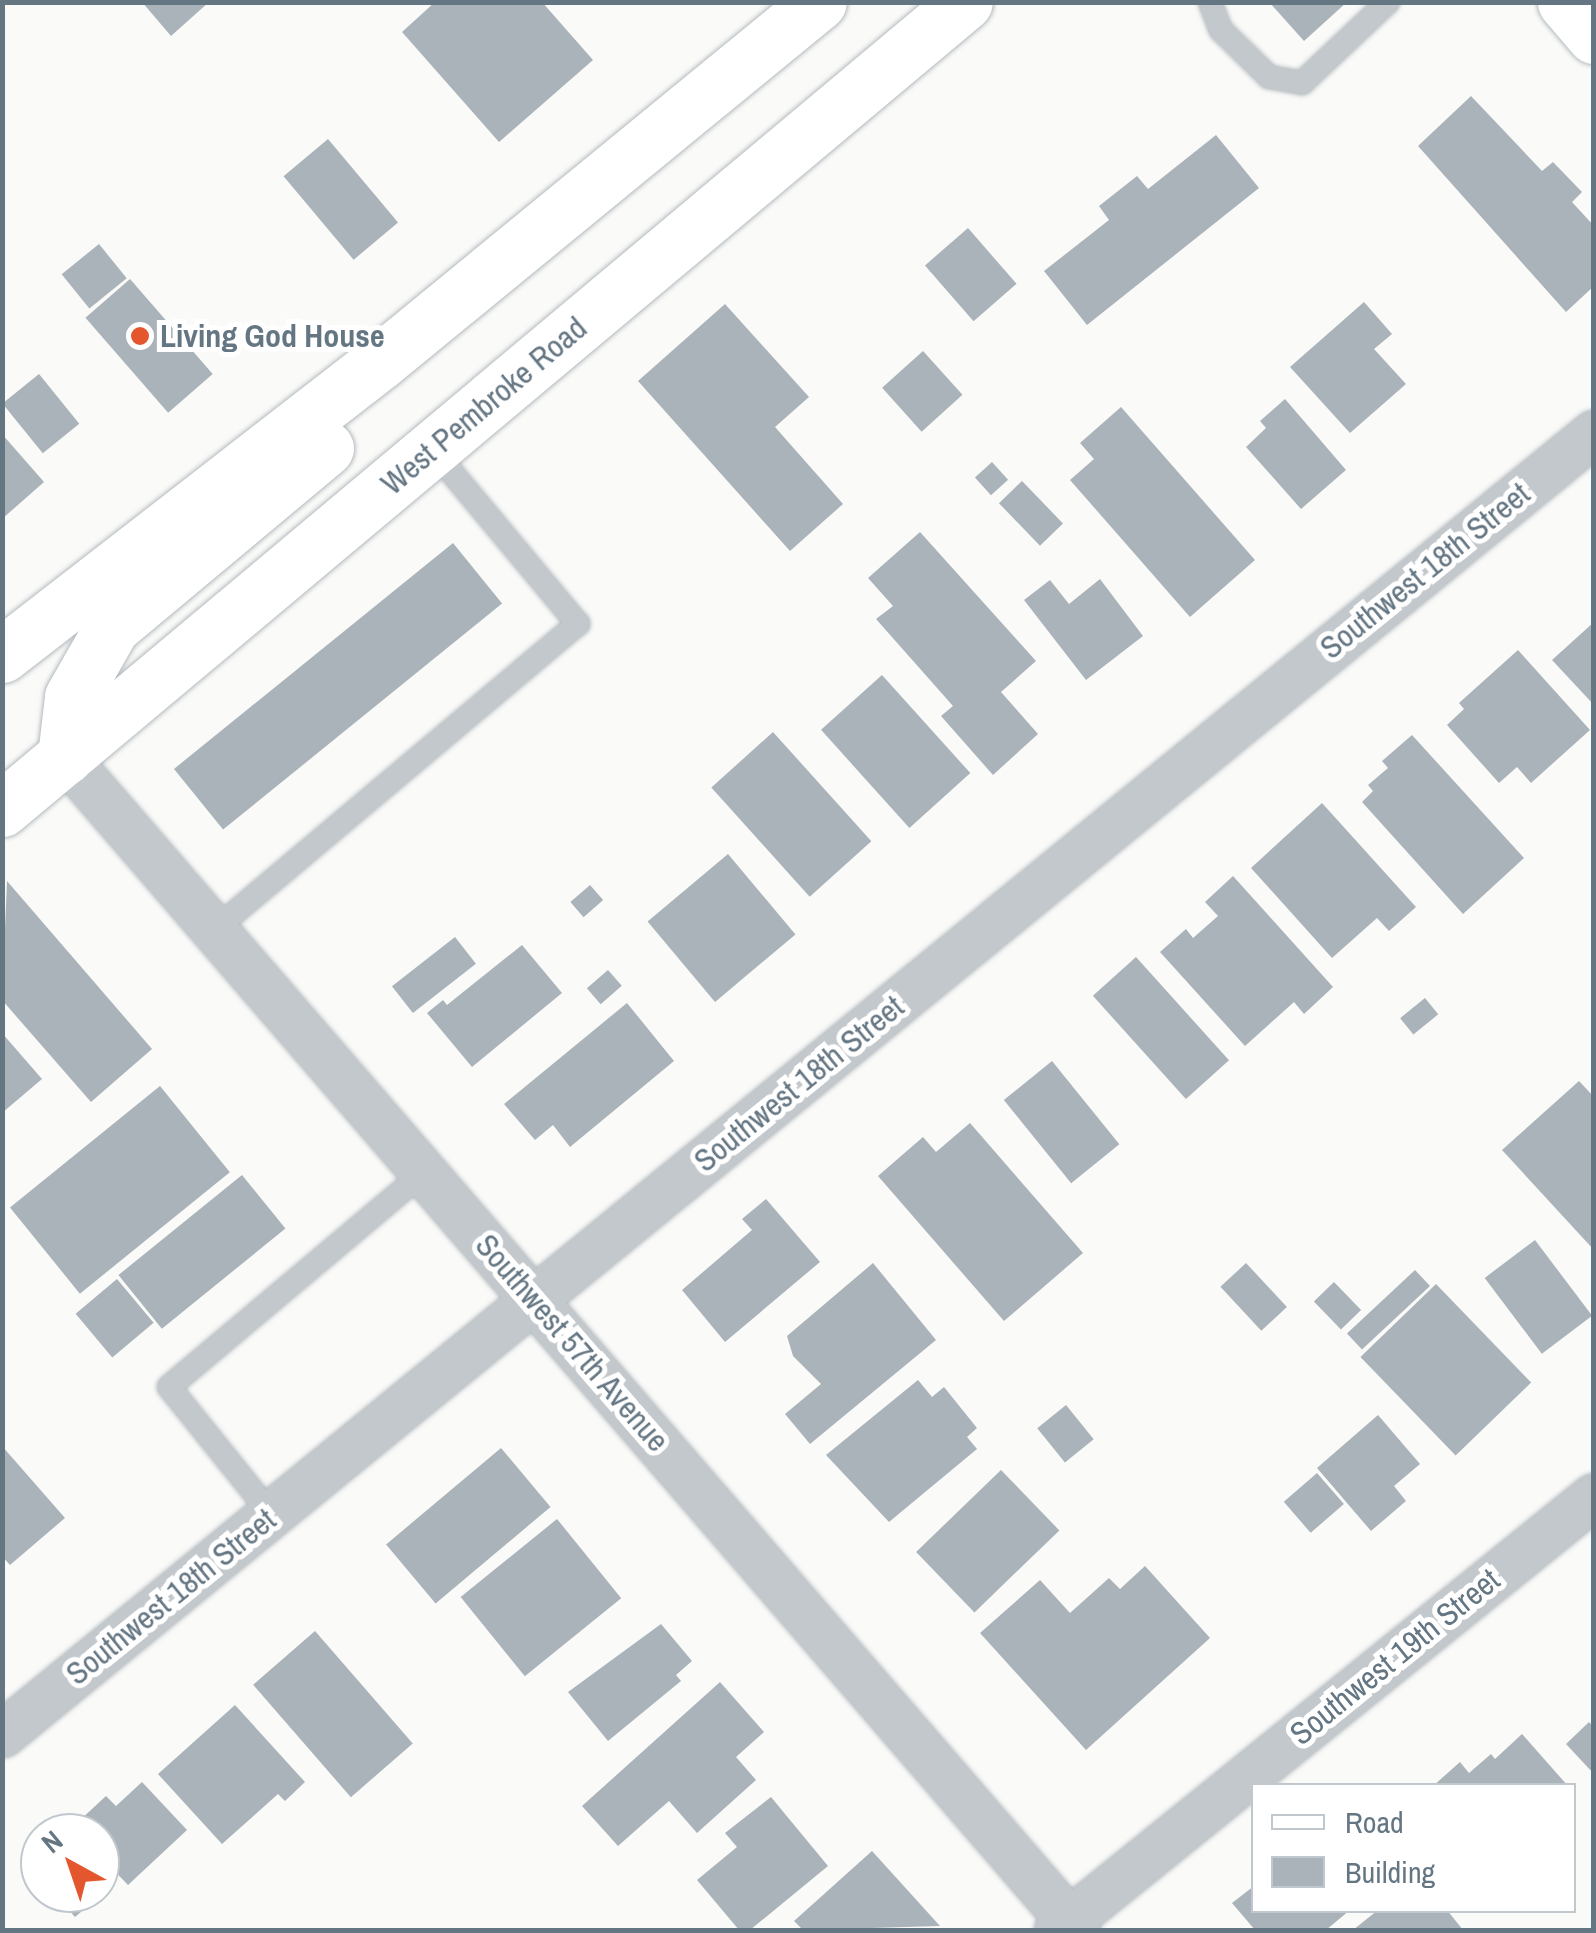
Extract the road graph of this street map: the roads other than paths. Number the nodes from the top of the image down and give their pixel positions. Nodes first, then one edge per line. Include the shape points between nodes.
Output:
1 (819, 2) edge
2 (966, 2) edge
3 (1210, 2) edge
4 (1388, 2) edge
5 (1564, 2) edge
6 (1594, 36) edge
7 (381, 362) junction
8 (1594, 433) edge
9 (432, 449) junction
10 (2, 655) edge
11 (65, 757) junction
12 (2, 810) edge
13 (214, 930) junction
14 (422, 1174) junction
15 (536, 1300) junction
16 (1594, 1496) edge
17 (272, 1515) junction
18 (2, 1734) edge
19 (1067, 1927) edge

1 - 7 main road
2 - 9 main road, West Pembroke Road
3 - 4 lane via 1222,30 1269,77 1302,83
5 - 6 main road
7 - 10 main road
7 - 11 main road via 331,444 112,627 72,697
8 - 15 street, Southwest 18th Street
9 - 11 main road, West Pembroke Road
9 - 13 lane via 578,624
11 - 12 main road, West Pembroke Road
11 - 13 street, Southwest 57th Avenue
13 - 14 street, Southwest 57th Avenue
14 - 15 street, Southwest 57th Avenue
14 - 17 lane via 169,1387
15 - 17 street, Southwest 18th Street
15 - 19 street, Southwest 57th Avenue
16 - 19 street, Southwest 19th Street
17 - 18 street, Southwest 18th Street

